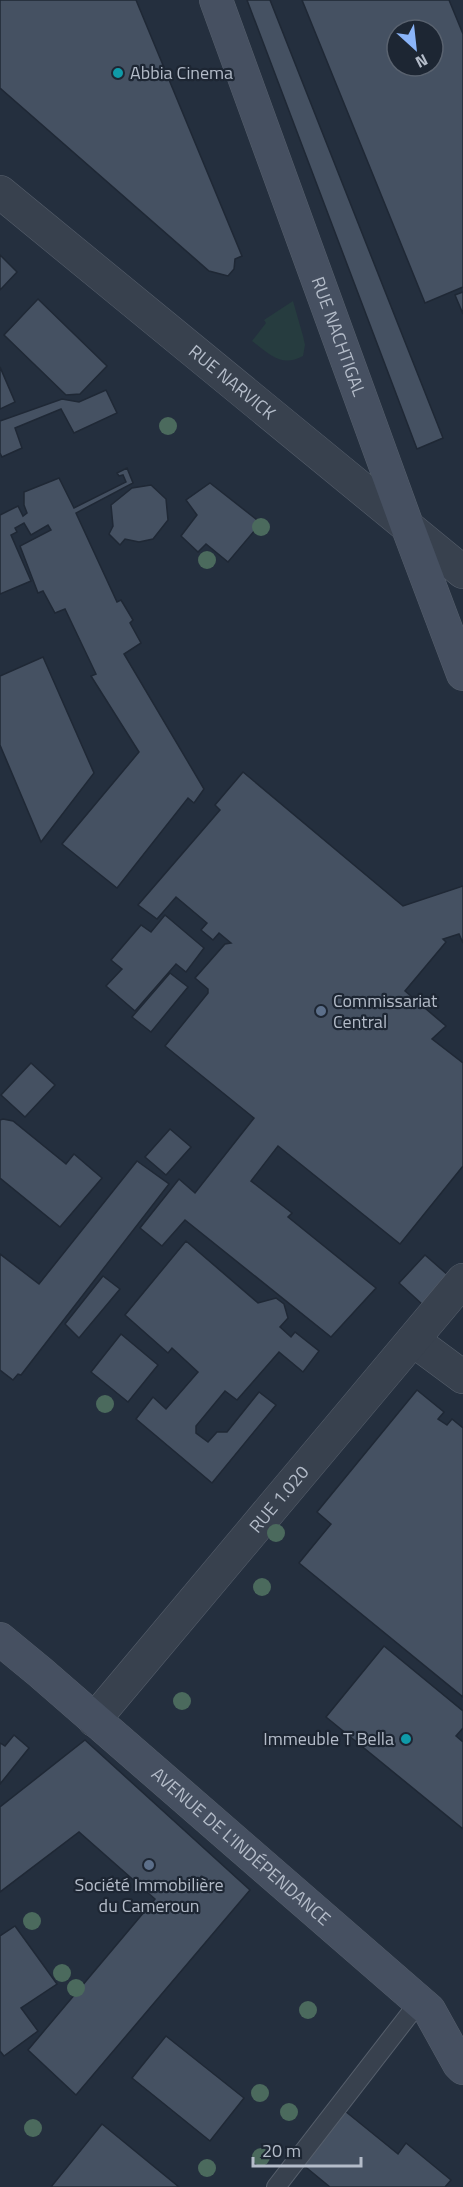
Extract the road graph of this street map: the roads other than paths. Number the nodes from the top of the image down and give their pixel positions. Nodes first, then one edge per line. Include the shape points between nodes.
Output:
1 (216, 0) edge
2 (0, 192) edge
3 (408, 528) junction
4 (463, 572) edge
5 (463, 674) edge
6 (463, 1280) edge
7 (413, 1340) junction
8 (463, 1377) edge
9 (0, 1639) edge
10 (94, 1720) junction
11 (424, 2006) junction
12 (463, 2017) edge
13 (462, 2063) edge
14 (276, 2187) edge

1 - 3 main road, RUE NACHTIGAL
2 - 3 street, RUE NARVICK
3 - 4 street, RUE NARVICK
3 - 5 main road, RUE NACHTIGAL
6 - 7 street, RUE 1.020
7 - 8 street
7 - 10 street, RUE 1.020
9 - 10 main road, AVENUE DE L'INDÉPENDANCE
10 - 11 main road, AVENUE DE L'INDÉPENDANCE
11 - 12 main road
11 - 13 main road, AVENUE DE L'INDÉPENDANCE
11 - 14 lane

